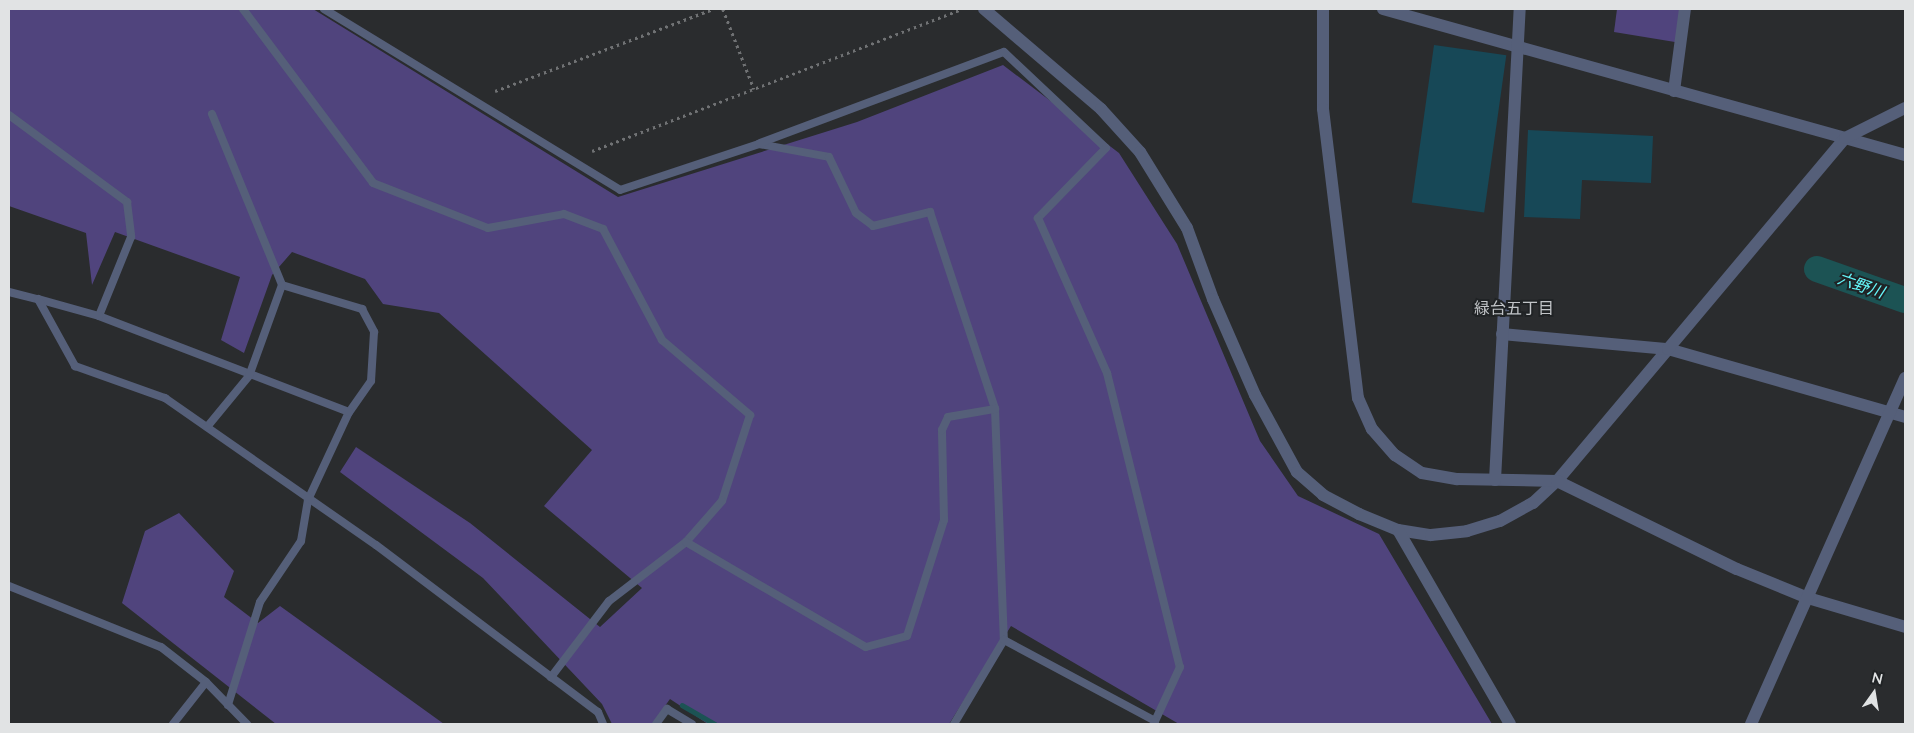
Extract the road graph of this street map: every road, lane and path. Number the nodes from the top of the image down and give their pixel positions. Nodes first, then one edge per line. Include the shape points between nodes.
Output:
1 (243, 9) edge
2 (324, 9) edge
3 (713, 9) edge
4 (723, 9) edge
5 (962, 9) edge
6 (984, 9) edge
7 (1323, 9) edge
8 (1383, 9) edge
9 (1520, 9) edge
10 (1685, 9) edge
11 (1417, 14) edge
12 (1519, 49) junction
13 (754, 88) junction
14 (495, 90) dead end
15 (1674, 91) junction
16 (1905, 108) edge
17 (212, 114) dead end
18 (9, 115) edge
19 (1845, 138) junction
20 (759, 144) junction
21 (592, 151) dead end
22 (1905, 155) edge
23 (282, 285) junction
24 (9, 292) edge
25 (38, 299) junction
26 (99, 316) junction
27 (1502, 334) junction
28 (1668, 349) junction
29 (249, 376) junction
30 (1905, 378) edge
31 (995, 409) junction
32 (349, 412) junction
33 (1889, 412) junction
34 (1905, 417) edge
35 (207, 427) junction
36 (1495, 480) junction
37 (1557, 481) junction
38 (308, 500) junction
39 (1398, 530) junction
40 (686, 542) junction
41 (9, 586) edge
42 (1808, 598) junction
43 (1905, 627) edge
44 (1004, 640) junction
45 (551, 676) junction
46 (206, 682) junction
47 (228, 705) junction
48 (1155, 723) edge
49 (173, 724) edge
50 (247, 724) edge
51 (603, 724) edge
52 (656, 724) edge
53 (692, 724) edge
54 (954, 724) edge
55 (1510, 724) edge
56 (1751, 724) edge

1 - 40 lane via 374,183 488,228 564,214 603,229 662,340 750,415 722,501
2 - 20 lane via 620,190
3 - 14 path
4 - 13 path
5 - 13 path
6 - 39 street via 1101,110 1140,152 1159,180 1187,228 1213,299 1255,395 1297,472 1323,495
7 - 36 street via 1323,109 1358,398 1372,429 1395,455 1422,473 1457,479
8 - 11 street
9 - 12 street
10 - 15 street
11 - 12 street
12 - 15 street
12 - 27 street via 1513,100
13 - 21 path
15 - 19 street
16 - 19 street
17 - 23 lane
18 - 26 lane via 127,202 131,237
19 - 22 street
19 - 28 street
20 - 31 lane via 829,156 856,214 872,226 930,212
20 - 48 lane via 1004,52 1106,148 1038,218 1107,373 1180,667
23 - 29 lane
23 - 32 lane via 362,309 374,332 372,381
24 - 25 lane
25 - 26 lane
25 - 35 lane via 75,366 165,398
26 - 29 lane
27 - 28 street
27 - 36 street
28 - 33 street
28 - 37 street
29 - 32 lane
29 - 35 lane
30 - 33 street
31 - 40 lane via 948,417 942,430 944,520 907,636 866,647
31 - 44 lane
32 - 38 lane
33 - 34 street
33 - 42 street
35 - 38 lane
36 - 37 street
37 - 39 street via 1533,503 1500,521 1467,531 1431,535
37 - 42 street via 1737,569
38 - 45 lane via 376,545
38 - 47 lane via 301,541 260,602
39 - 55 street
40 - 45 lane via 609,601
41 - 46 lane via 161,647
42 - 43 street
42 - 56 street
44 - 48 lane
44 - 54 lane
45 - 51 lane via 598,712
46 - 47 lane
46 - 49 lane
47 - 50 lane
52 - 53 lane via 666,709

